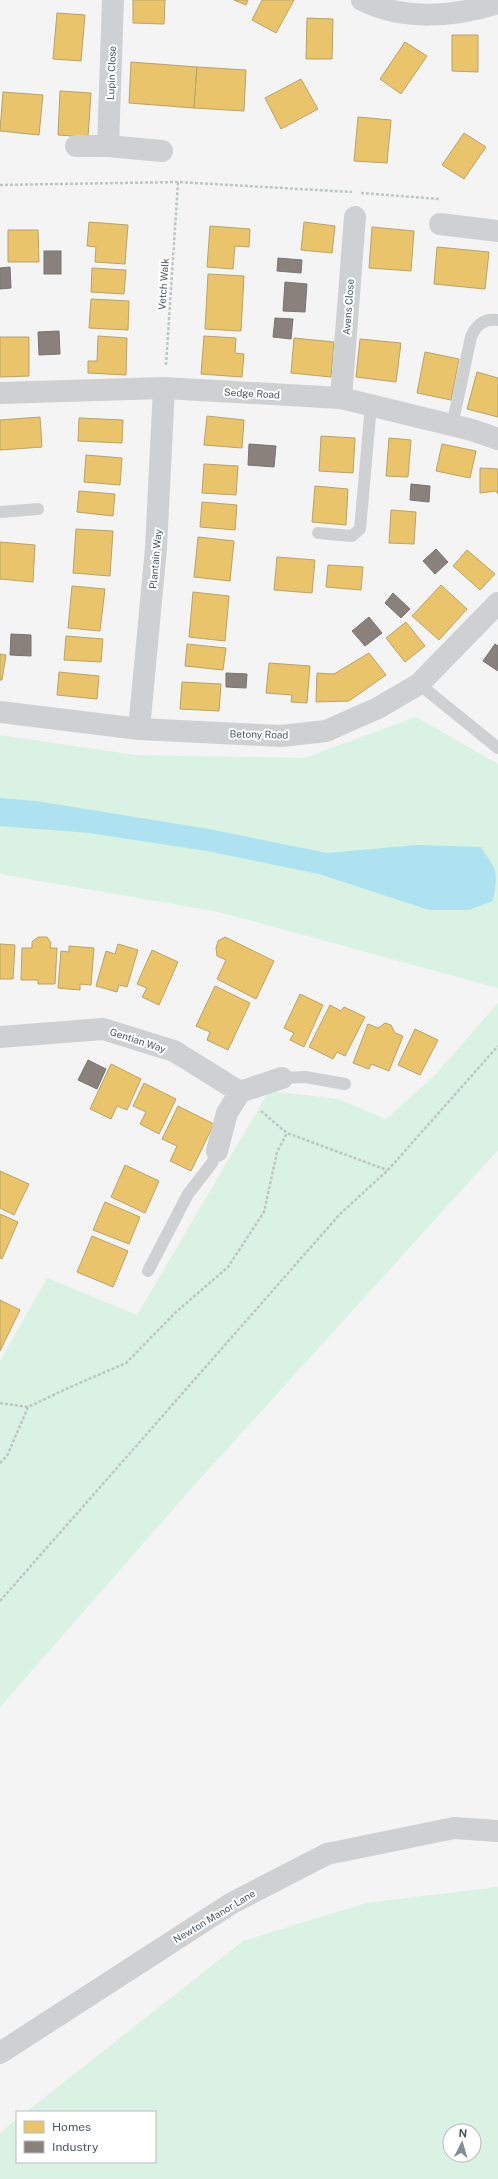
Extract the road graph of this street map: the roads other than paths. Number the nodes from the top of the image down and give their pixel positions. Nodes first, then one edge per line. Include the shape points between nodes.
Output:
1 (113, 0) edge
2 (362, 0) edge
3 (498, 3) edge
4 (76, 146) dead end
5 (108, 146) junction
6 (162, 151) dead end
7 (354, 217) dead end
8 (440, 224) dead end
9 (498, 231) edge
10 (498, 320) edge
11 (164, 388) junction
12 (0, 393) edge
13 (340, 398) junction
14 (370, 405) junction
15 (452, 426) junction
16 (498, 439) edge
17 (38, 509) dead end
18 (0, 512) edge
19 (318, 533) dead end
20 (498, 603) edge
21 (419, 684) junction
22 (0, 712) edge
23 (139, 729) junction
24 (498, 748) edge
25 (0, 1037) edge
26 (282, 1078) joint
27 (345, 1084) dead end
28 (240, 1092) junction
29 (217, 1152) joint
30 (148, 1271) dead end
31 (498, 1831) edge
32 (0, 2053) edge

1 - 5 street, Lupin Close
2 - 3 street via 380,9 410,14 449,13
4 - 5 street
5 - 6 street
7 - 13 street, Avens Close
8 - 9 street
10 - 15 lane via 490,319 476,326 470,337
11 - 12 street, Sedge Road
11 - 13 street, Sedge Road
11 - 23 street, Plantain Way via 156,548
13 - 14 street, Sedge Road
14 - 15 street, Sedge Road
14 - 19 lane via 360,529 352,536
15 - 16 street, Sedge Road
17 - 18 lane
20 - 21 street, Betony Road
21 - 23 street, Betony Road via 378,708 326,731 281,736
21 - 24 lane
22 - 23 street, Betony Road
25 - 28 street, Gentian Way via 103,1028 174,1051
26 - 27 lane via 305,1077
26 - 28 street
28 - 29 street via 227,1113
29 - 30 lane via 212,1163 188,1194
31 - 32 street, Newton Manor Lane via 454,1828 327,1854 232,1903

